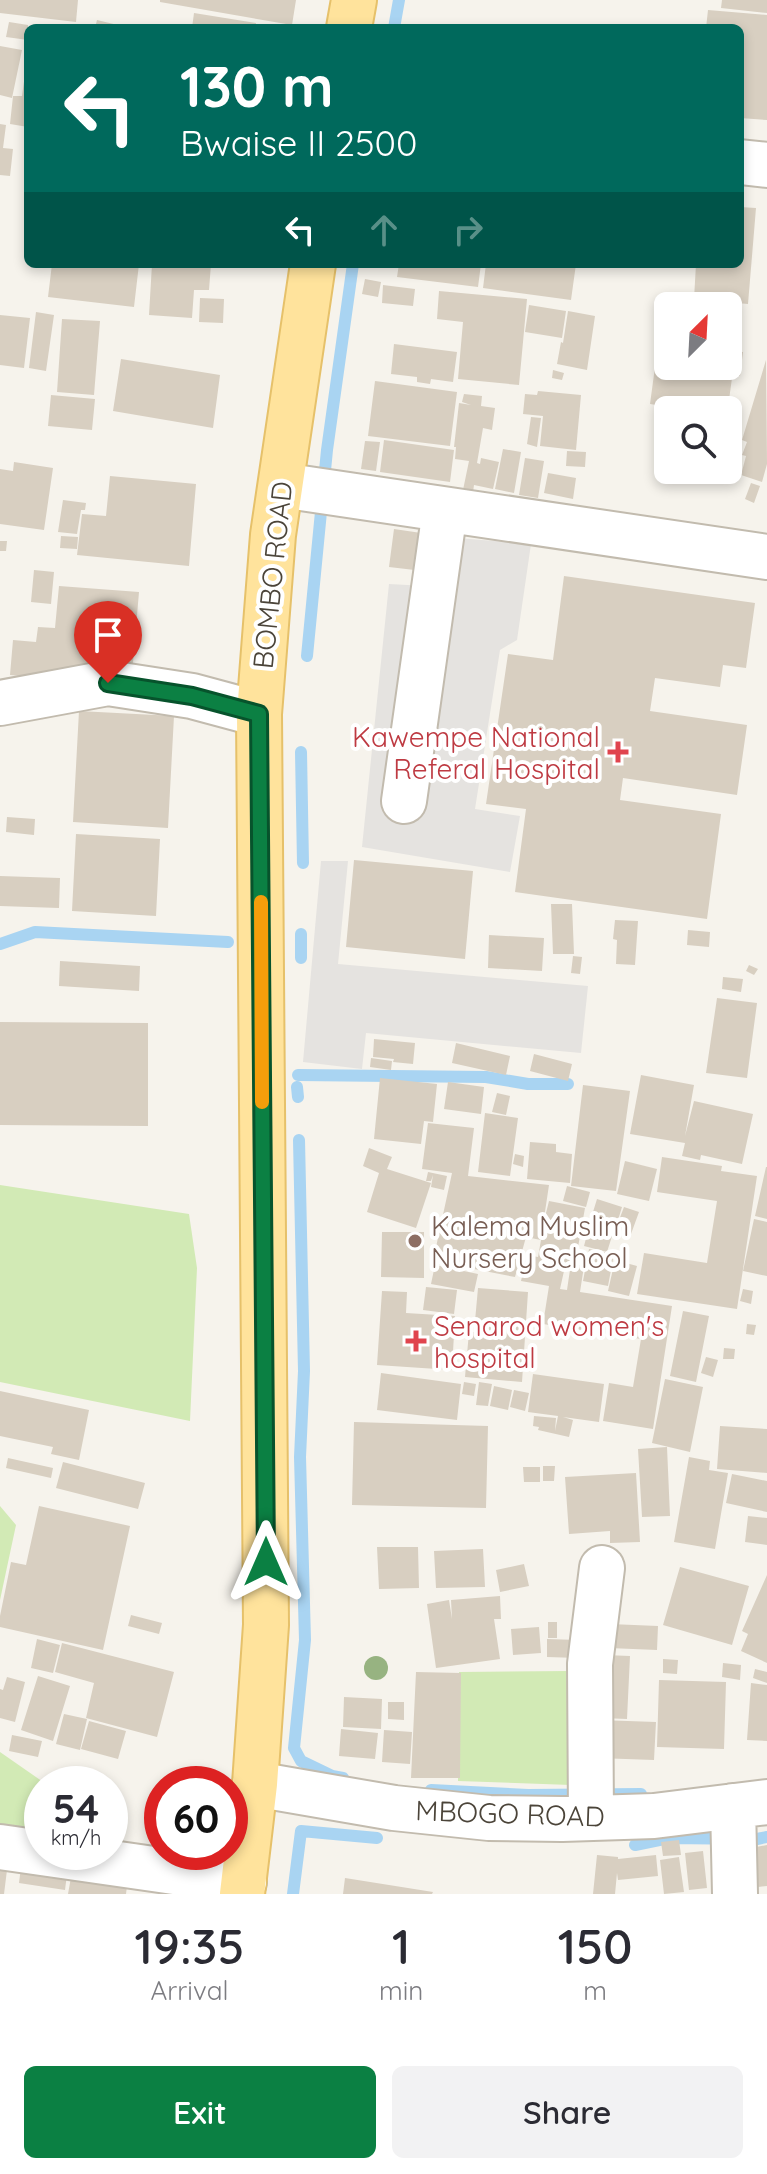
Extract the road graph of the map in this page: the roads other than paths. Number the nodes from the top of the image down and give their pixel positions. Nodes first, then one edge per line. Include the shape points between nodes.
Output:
1 (354, 0) edge
2 (350, 24) edge
3 (744, 162) edge
4 (767, 165) edge
5 (312, 268) edge
6 (281, 485) junction
7 (445, 510) junction
8 (767, 557) edge
9 (0, 703) edge
10 (259, 714) junction
11 (404, 801) dead end
12 (602, 1568) dead end
13 (255, 1784) junction
14 (750, 1804) edge
15 (591, 1818) junction
16 (0, 1847) edge
17 (243, 1888) edge
18 (735, 1894) edge

1 - 2 main road
3 - 4 street
5 - 6 main road, BOMBO ROAD
6 - 7 street
6 - 10 main road, BOMBO ROAD
7 - 8 street
7 - 11 street
9 - 10 street via 108,683 192,696
10 - 13 main road, BOMBO ROAD via 266,1625
12 - 15 street via 590,1664
13 - 15 street, MBOGO ROAD via 489,1818
13 - 17 main road, BOMBO ROAD
14 - 15 street, MBOGO ROAD
14 - 18 street
16 - 17 street

